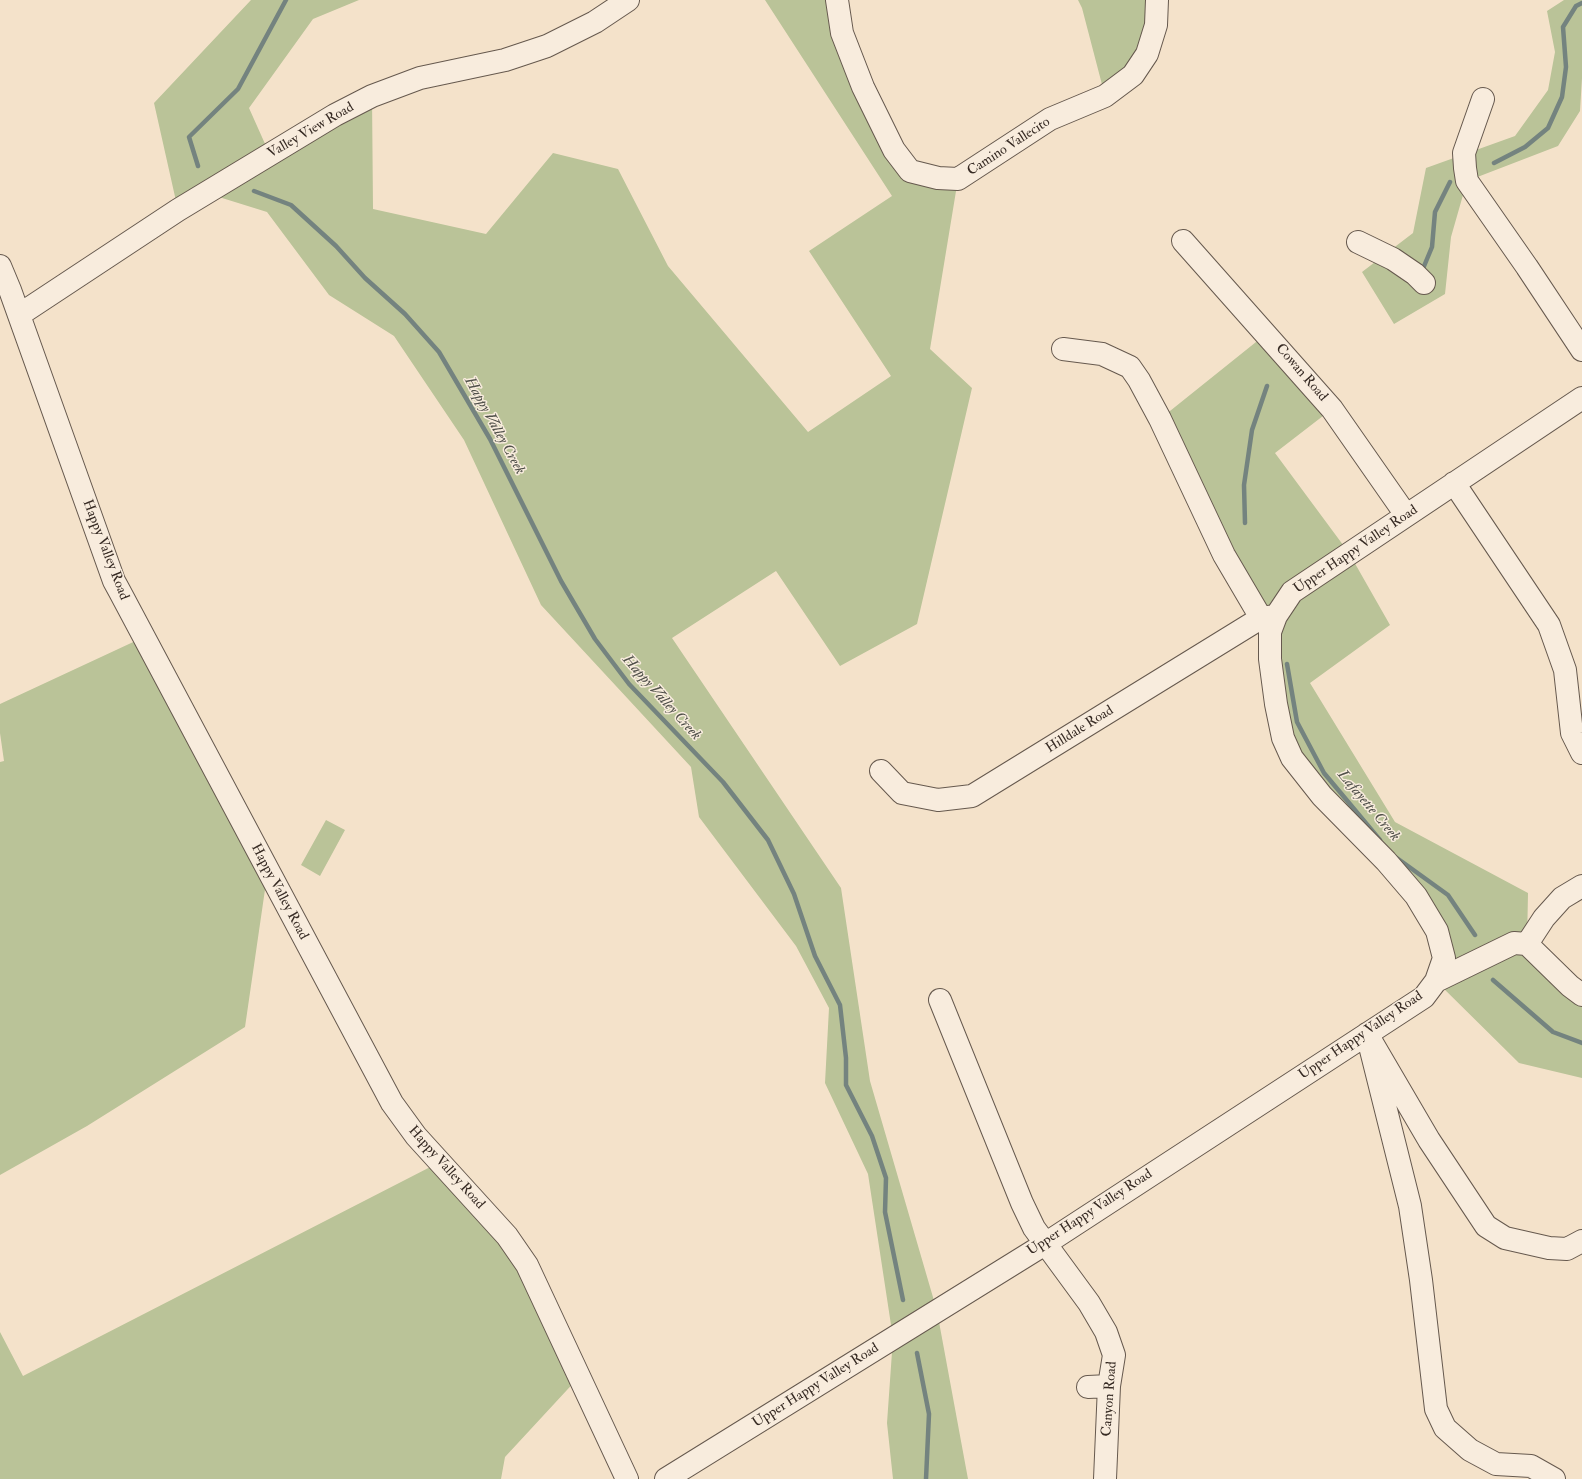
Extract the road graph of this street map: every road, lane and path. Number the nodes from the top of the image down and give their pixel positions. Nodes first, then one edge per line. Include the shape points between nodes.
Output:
1 (628, 0) edge
2 (836, 0) edge
3 (1157, 0) edge
4 (1483, 99) dead end
5 (1183, 241) dead end
6 (1358, 242) dead end
7 (0, 266) edge
8 (1420, 278) dead end
9 (5, 293) edge
10 (19, 315) junction
11 (1063, 349) dead end
12 (1582, 350) edge
13 (1582, 398) edge
14 (1454, 483) junction
15 (1406, 515) junction
16 (1269, 617) junction
17 (1582, 754) edge
18 (881, 772) dead end
19 (1582, 886) edge
20 (1527, 944) junction
21 (1436, 981) junction
22 (1582, 995) edge
23 (940, 1000) dead end
24 (1367, 1034) junction
25 (1582, 1241) edge
26 (1045, 1244) junction
27 (627, 1479) edge
28 (666, 1479) edge
29 (1105, 1479) edge
30 (1554, 1479) edge

1 - 10 street, Valley View Road via 595,22 547,46 505,60 420,78 360,102 178,210
2 - 3 street, Camino Vallecito via 842,33 863,87 894,150 910,171 938,178 958,179 1050,119 1105,96 1133,75 1147,54 1156,25
4 - 12 street via 1464,153 1467,181
5 - 15 street, Cowan Road via 1332,409
6 - 8 street via 1393,259
7 - 9 street, Happy Valley Road
9 - 10 street, Happy Valley Road
10 - 27 street, Happy Valley Road via 114,581 392,1103 416,1136 507,1236 528,1265
11 - 16 street via 1102,354 1130,367 1160,419 1224,555
13 - 14 street, Upper Happy Valley Road
14 - 15 street, Upper Happy Valley Road
14 - 17 street via 1549,625 1565,670 1572,733
15 - 16 street, Upper Happy Valley Road via 1292,592
16 - 18 street, Hilldale Road via 972,796 938,800 902,793
16 - 21 street, Upper Happy Valley Road via 1270,659 1283,738 1292,758 1322,796 1386,861 1416,896 1437,931 1444,958
19 - 20 street via 1562,898 1544,918
20 - 21 street via 1514,943
20 - 22 street
21 - 24 street, Upper Happy Valley Road via 1424,997
23 - 26 street, Canyon Road via 1022,1203
24 - 25 street via 1429,1140 1486,1226 1505,1238 1549,1248 1567,1248
24 - 26 street, Upper Happy Valley Road
24 - 30 street via 1410,1206 1436,1409 1445,1428 1470,1450 1496,1464 1531,1466
26 - 28 street, Upper Happy Valley Road
26 - 29 street, Canyon Road via 1089,1303 1106,1332 1114,1355 1098,1386

